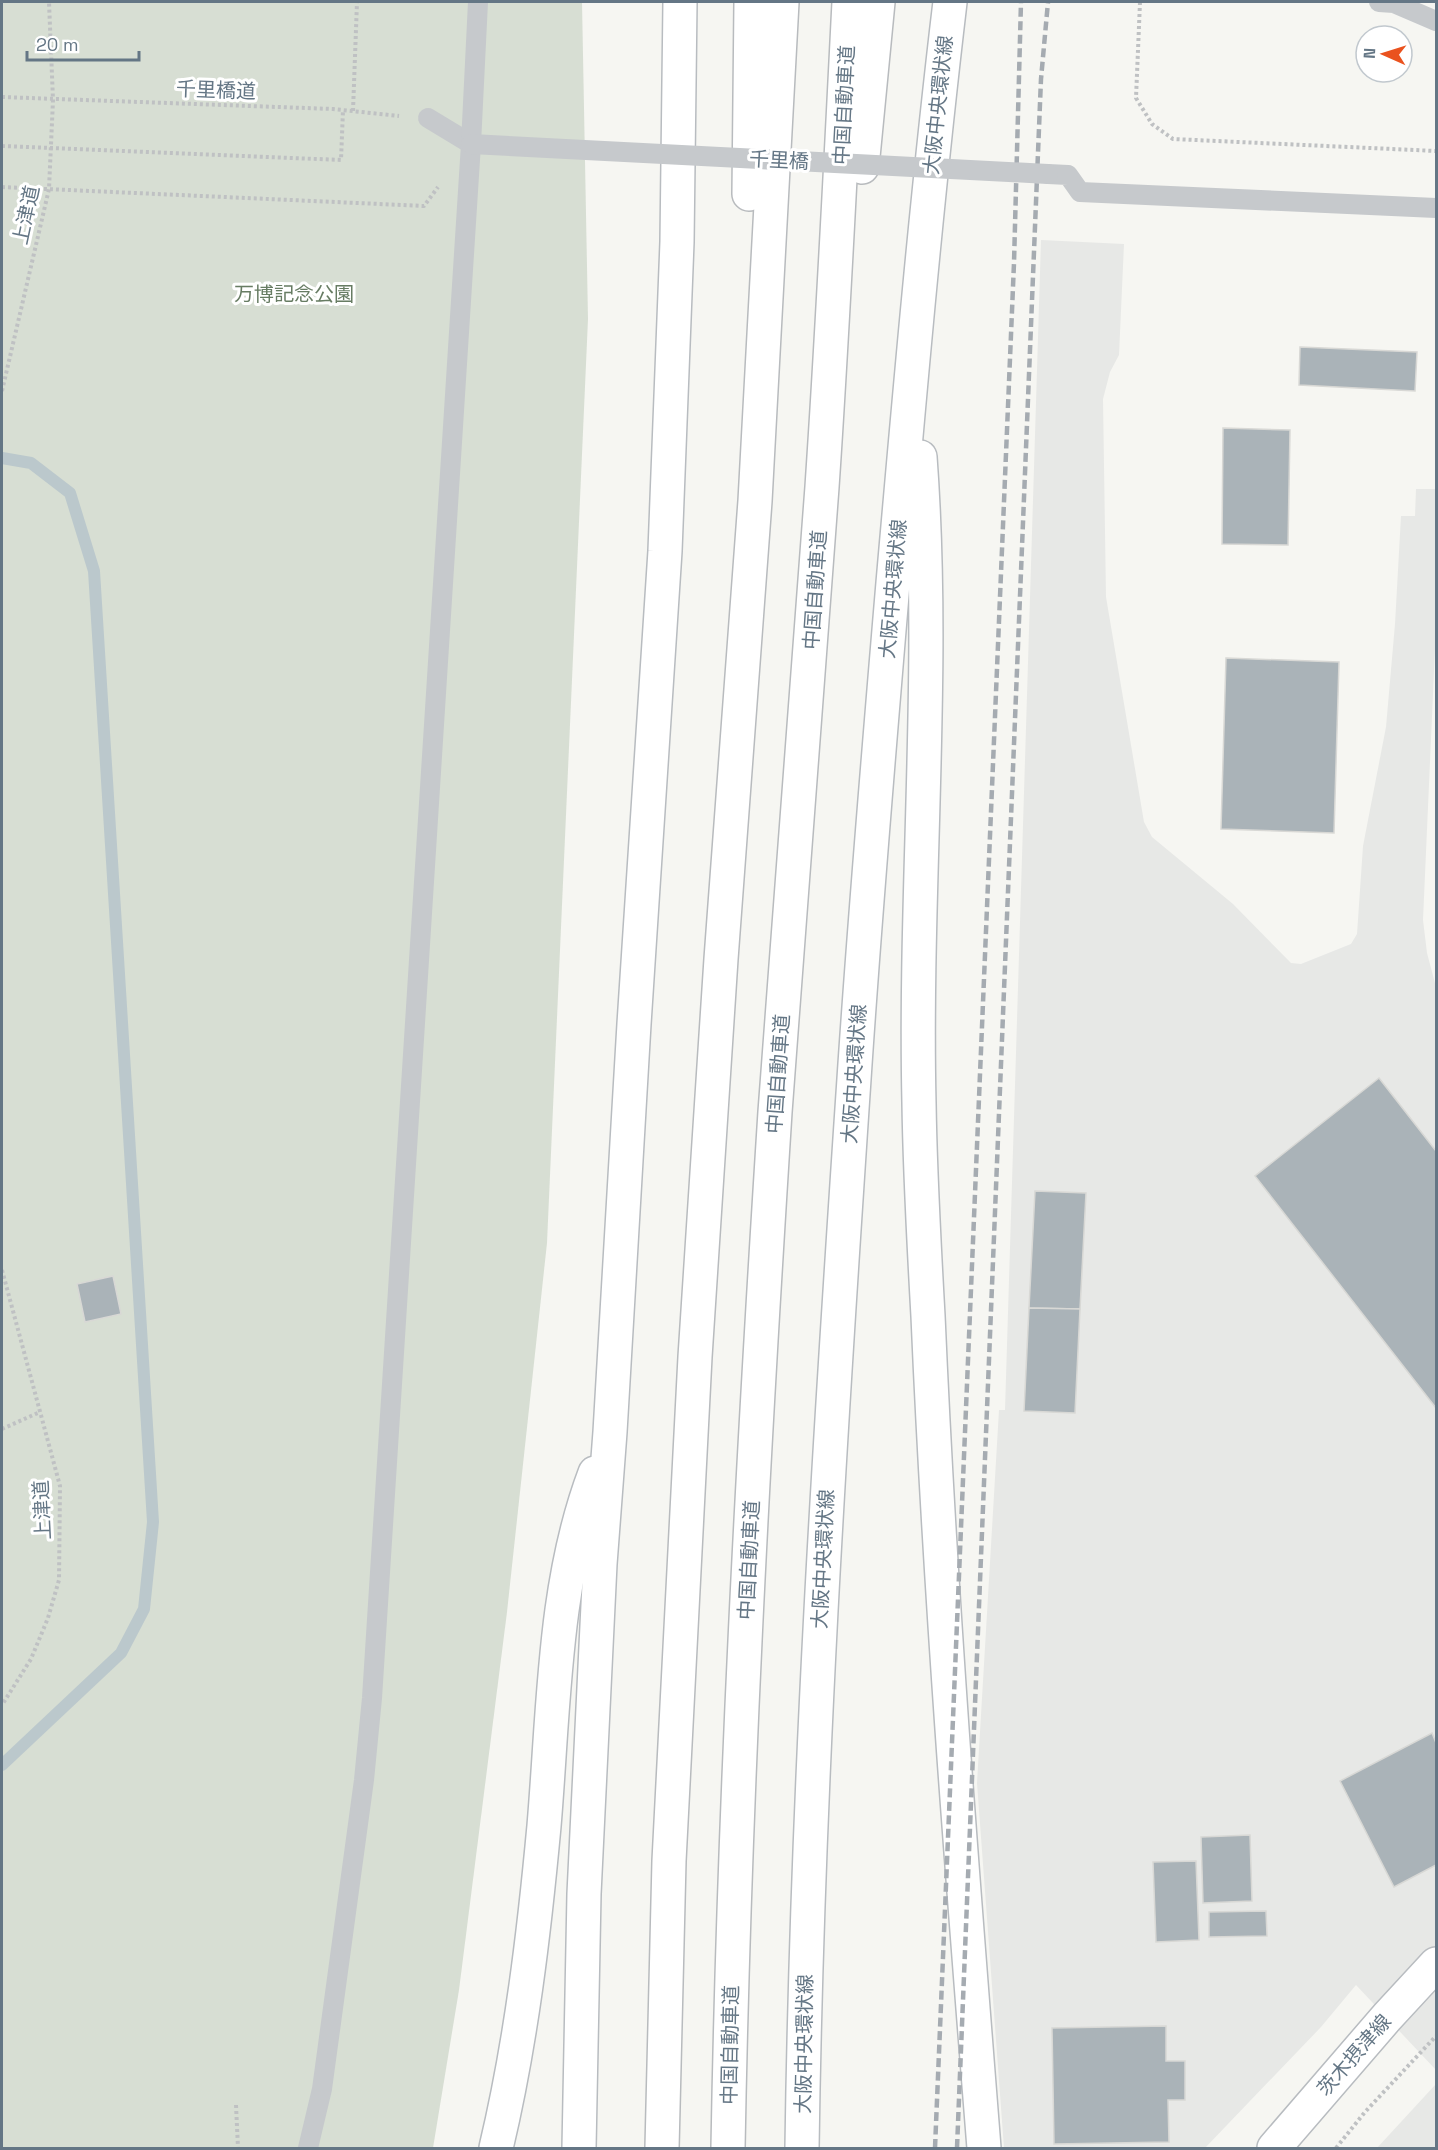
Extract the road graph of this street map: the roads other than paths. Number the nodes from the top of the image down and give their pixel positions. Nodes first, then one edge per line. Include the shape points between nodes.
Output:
1 (478, 2) edge
2 (680, 2) edge
3 (751, 2) edge
4 (782, 2) edge
5 (849, 2) edge
6 (878, 2) edge
7 (950, 2) edge
8 (1379, 2) edge
9 (1437, 21) edge
10 (428, 118) road end
11 (471, 144) junction
12 (1436, 208) edge
13 (913, 353) junction
14 (822, 484) junction
15 (755, 501) junction
16 (610, 1432) junction
17 (1437, 1964) edge
18 (308, 2148) edge
19 (496, 2148) edge
20 (579, 2148) edge
21 (662, 2148) edge
22 (728, 2148) edge
23 (802, 2148) edge
24 (984, 2148) edge
25 (1274, 2148) edge

1 - 11 lane
2 - 16 main road via 677,242 665,551
3 - 15 main road via 746,380
4 - 15 main road
5 - 14 main road, 中国自動車道
6 - 14 main road via 855,235
7 - 13 main road, 大阪中央環状線
8 - 9 lane via 1394,3
10 - 11 lane
11 - 12 lane, 千里橋, bridge via 1068,176 1080,192
11 - 18 lane via 372,1698 323,2078
13 - 23 main road, 大阪中央環状線 via 873,817 832,1407 815,1728
13 - 24 main road via 923,499 926,641 918,1047 922,1186 942,1586
14 - 22 main road, 中国自動車道 via 760,1360 743,1670
15 - 21 main road via 695,1357 669,1861
16 - 19 main road via 582,1508 567,1586 529,1961 520,2031
16 - 20 main road via 591,1725
17 - 25 main road, 茨木摂津線

